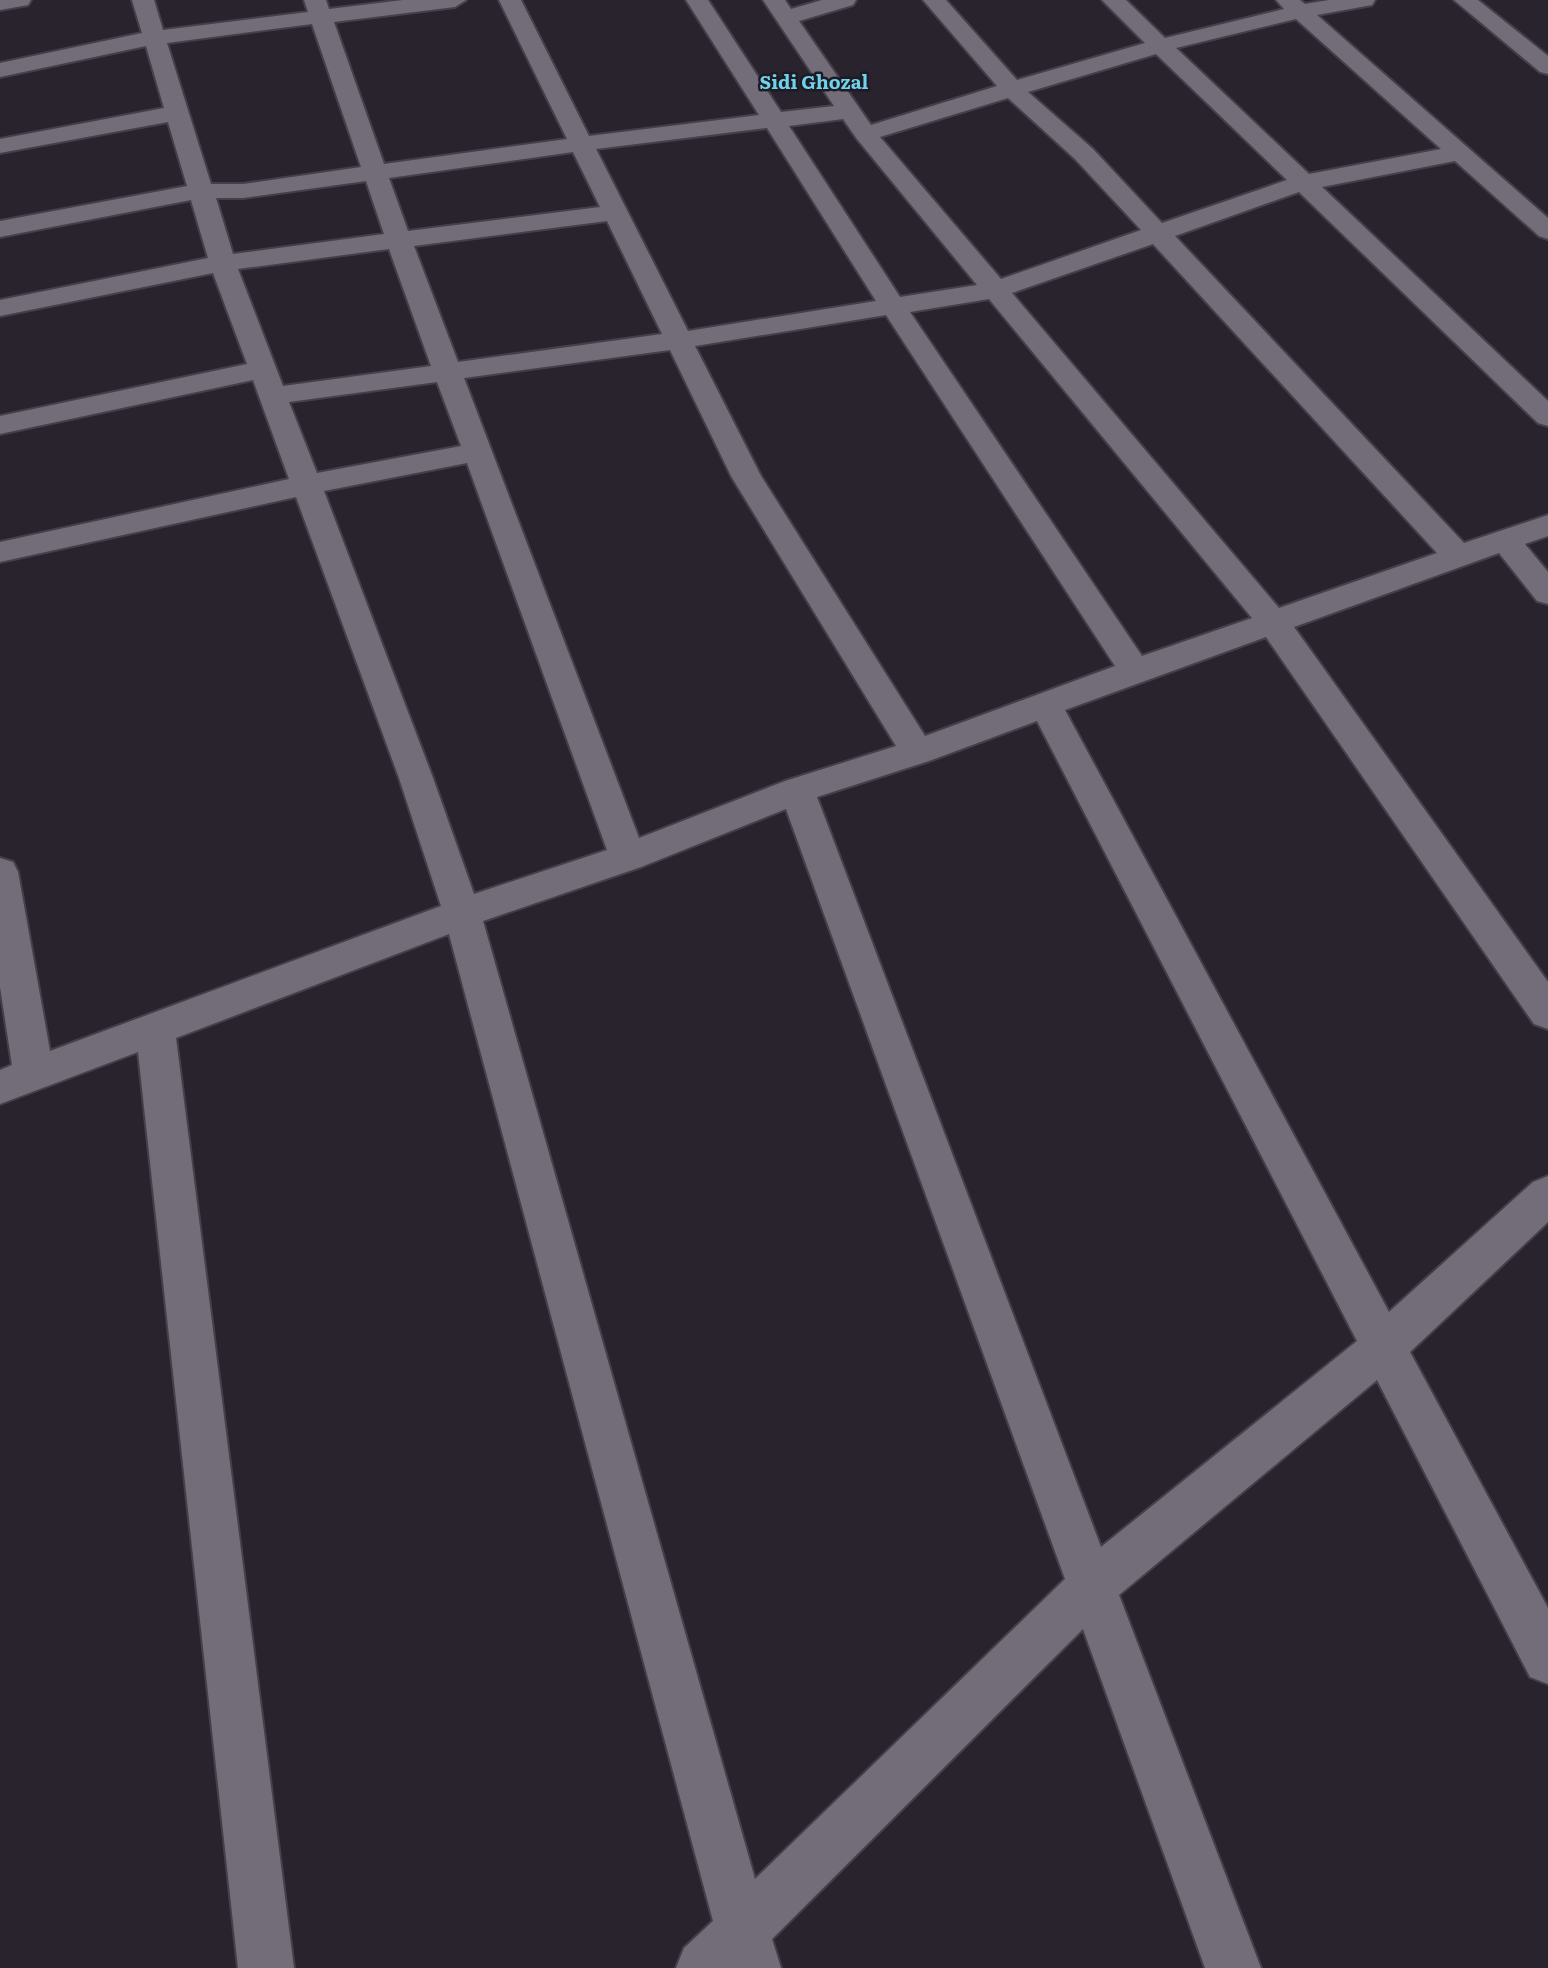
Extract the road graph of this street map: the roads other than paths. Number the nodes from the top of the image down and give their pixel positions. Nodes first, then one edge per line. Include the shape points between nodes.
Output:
1 (20, 0) edge
2 (143, 0) edge
3 (455, 0) edge
4 (510, 0) edge
5 (697, 0) edge
6 (845, 0) edge
7 (934, 0) edge
8 (1113, 0) edge
9 (1364, 0) edge
10 (1465, 0) edge
11 (0, 3) edge
12 (1293, 5) edge
13 (318, 8) edge
14 (780, 9) edge
15 (152, 38) junction
16 (1158, 46) junction
17 (1548, 67) edge
18 (0, 70) edge
19 (1013, 90) junction
20 (176, 114) junction
21 (777, 122) junction
22 (857, 123) junction
23 (582, 144) junction
24 (0, 146) edge
25 (1460, 153) junction
26 (375, 173) junction
27 (1303, 183) junction
28 (200, 191) junction
29 (616, 212) junction
30 (0, 229) edge
31 (1548, 231) edge
32 (1159, 235) junction
33 (398, 242) junction
34 (223, 263) junction
35 (995, 290) junction
36 (0, 308) edge
37 (894, 308) junction
38 (680, 340) junction
39 (447, 373) junction
40 (267, 383) junction
41 (1548, 416) edge
42 (0, 425) edge
43 (477, 452) junction
44 (306, 485) junction
45 (1548, 525) edge
46 (1506, 541) junction
47 (0, 552) edge
48 (1458, 557) junction
49 (1548, 593) edge
50 (1273, 622) junction
51 (1135, 671) junction
52 (1045, 704) junction
53 (917, 752) junction
54 (797, 790) junction
55 (628, 857) junction
56 (0, 872) edge
57 (462, 914) junction
58 (1548, 1013) edge
59 (155, 1031) junction
60 (17, 1081) edge
61 (1548, 1195) edge
62 (1382, 1348) junction
63 (1091, 1587) junction
64 (1548, 1659) edge
65 (748, 1950) edge
66 (266, 1968) edge
67 (704, 1968) edge
68 (1233, 1968) edge

1 - 11 street
2 - 15 street
3 - 13 street
4 - 23 street
5 - 21 street
6 - 14 street
7 - 19 street
8 - 16 street
9 - 12 street
10 - 17 street
12 - 16 street
12 - 25 street
13 - 15 street
13 - 26 street
14 - 22 street
15 - 18 street
15 - 20 street
16 - 19 street
16 - 27 street
19 - 22 street
19 - 32 street via 1084,154
20 - 24 street
20 - 28 street
21 - 22 street
21 - 23 street
21 - 37 street
22 - 35 street
23 - 26 street
23 - 29 street
25 - 27 street
25 - 31 street
26 - 28 street via 243,191
26 - 33 street
27 - 32 street
27 - 41 street
28 - 30 street
28 - 34 street
29 - 33 street
29 - 38 street
32 - 35 street
32 - 48 street
33 - 34 street
33 - 39 street
34 - 36 street
34 - 40 street
35 - 37 street
35 - 50 street
37 - 38 street
37 - 51 street
38 - 39 street
38 - 53 street via 746,476
39 - 40 street
39 - 43 street
40 - 42 street
40 - 44 street
43 - 44 street
43 - 55 street
44 - 47 street
44 - 57 street
45 - 46 street
46 - 48 street
46 - 49 street
48 - 50 street
50 - 51 street
50 - 58 street
51 - 52 street
52 - 53 street
52 - 62 street
53 - 54 street
54 - 55 street
54 - 63 street
55 - 57 street
56 - 60 street
57 - 59 street
57 - 65 street
59 - 60 street
59 - 66 street
61 - 62 street
62 - 63 street
62 - 64 street
63 - 65 street
63 - 68 street
65 - 67 street

